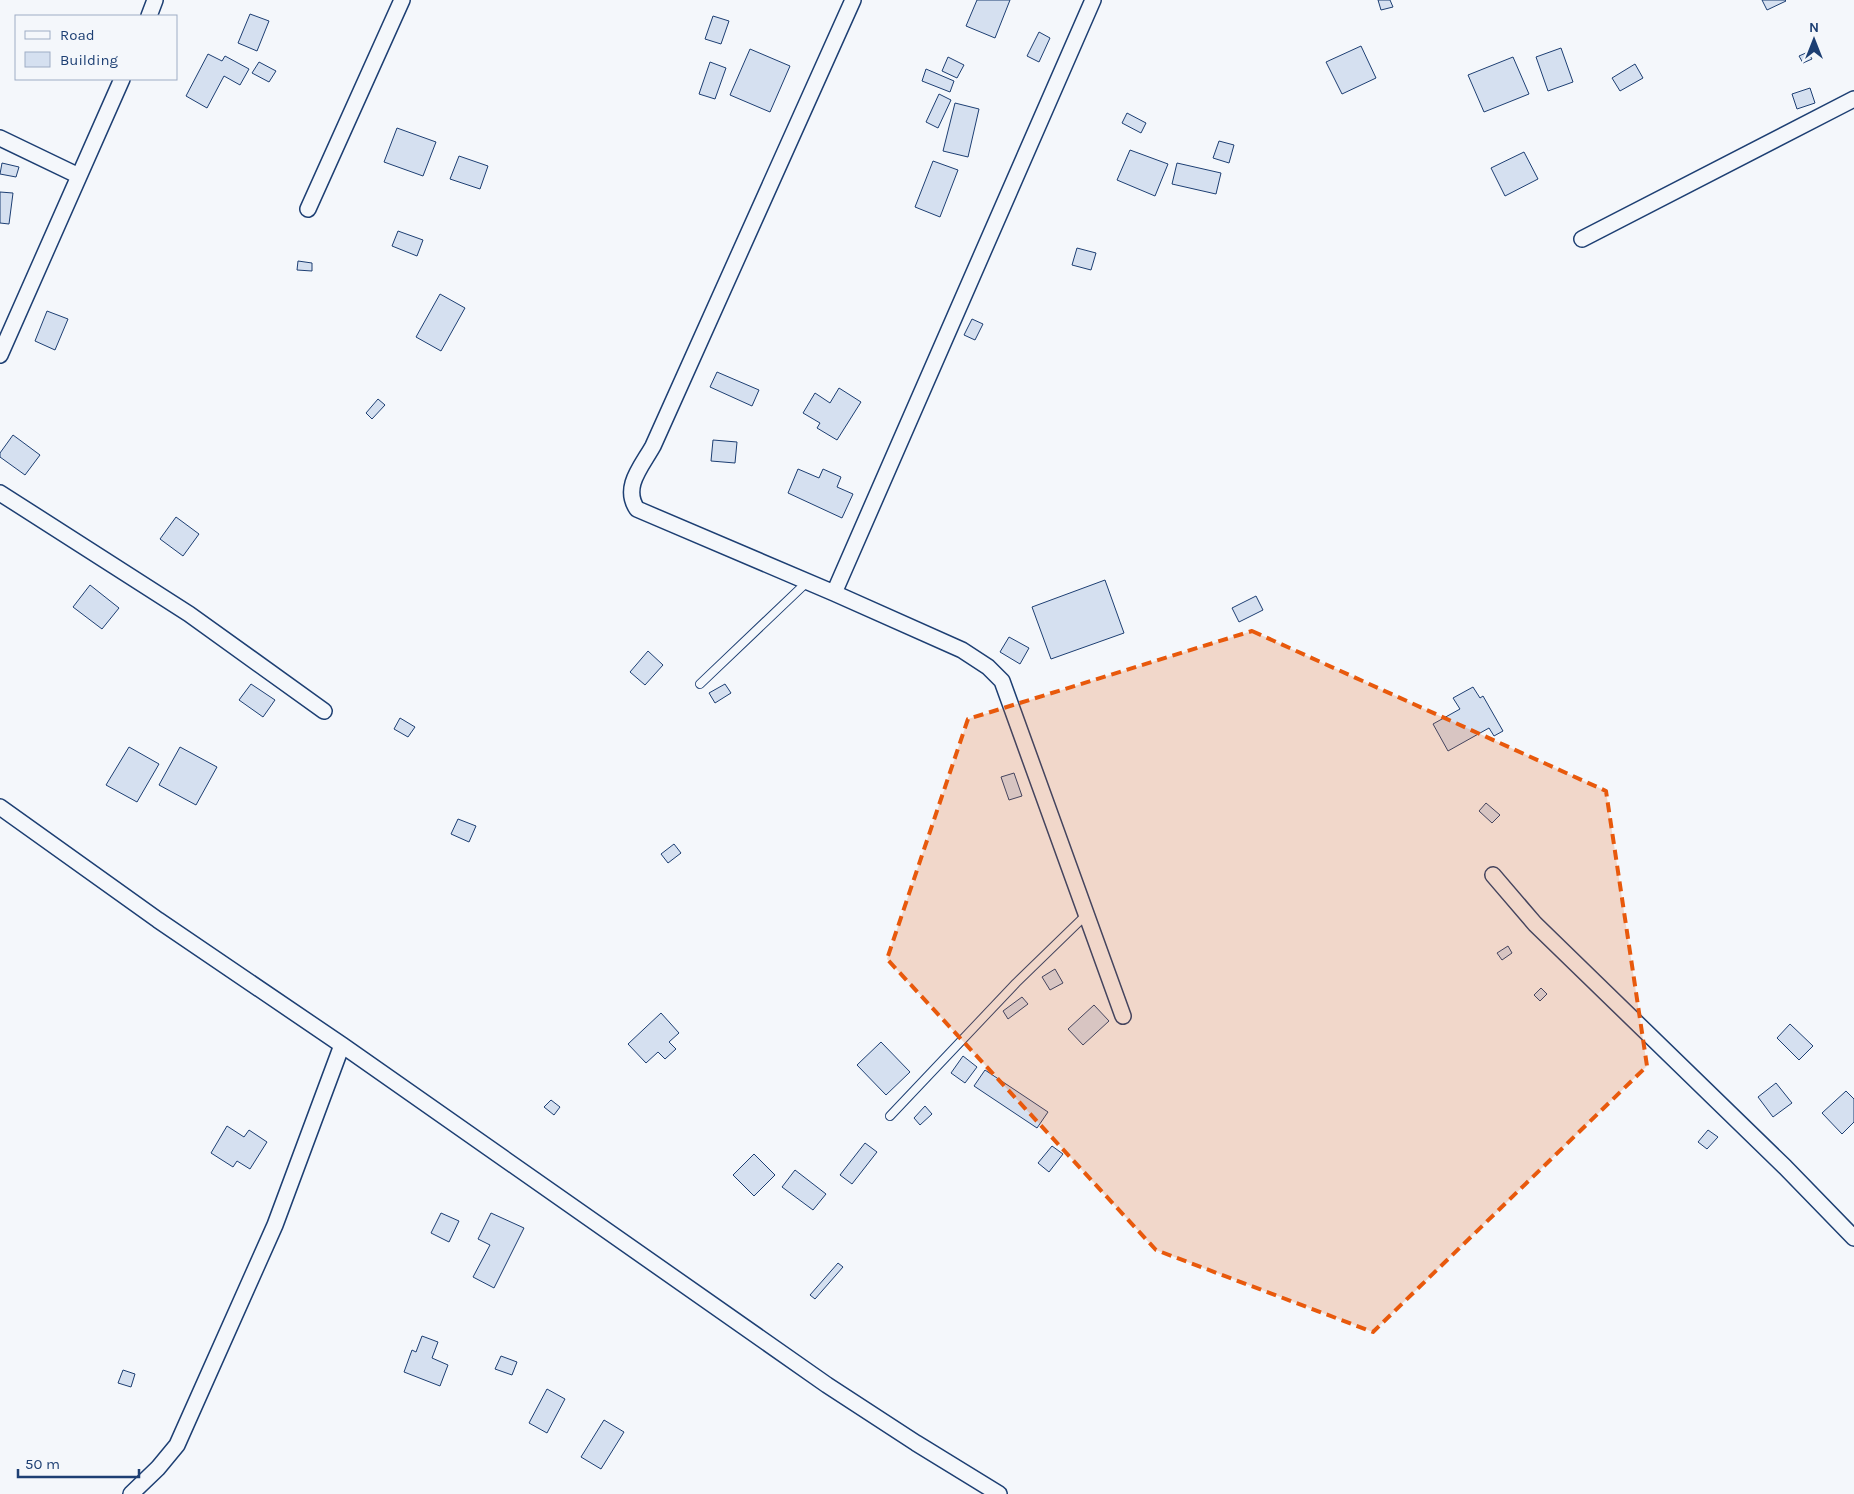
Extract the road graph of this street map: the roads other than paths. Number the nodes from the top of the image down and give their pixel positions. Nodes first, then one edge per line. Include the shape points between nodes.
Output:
1 (155, 0) edge
2 (402, 0) edge
3 (853, 0) edge
4 (1093, 0) edge
5 (148, 15) edge
6 (122, 80) edge
7 (1854, 99) edge
8 (0, 138) edge
9 (79, 176) junction
10 (308, 209) dead end
11 (1582, 239) dead end
12 (0, 355) edge
13 (0, 493) edge
14 (806, 583) junction
15 (834, 593) junction
16 (700, 684) dead end
17 (324, 711) dead end
18 (0, 808) edge
19 (1493, 875) dead end
20 (1086, 915) junction
21 (1123, 1016) dead end
22 (342, 1045) junction
23 (890, 1116) dead end
24 (1854, 1238) edge
25 (131, 1494) edge
26 (999, 1494) edge

1 - 5 street
2 - 10 street
3 - 14 street via 657,437 631,485 632,502 638,510
4 - 15 street
6 - 9 street
7 - 11 street
8 - 9 street
9 - 12 street
13 - 17 street via 189,614
14 - 15 street
14 - 16 lane
15 - 20 street via 962,650 1002,681
18 - 22 street
19 - 24 street via 1535,924
20 - 21 street
20 - 23 lane via 1016,983
22 - 25 street via 275,1225 177,1445
22 - 26 street via 827,1384

